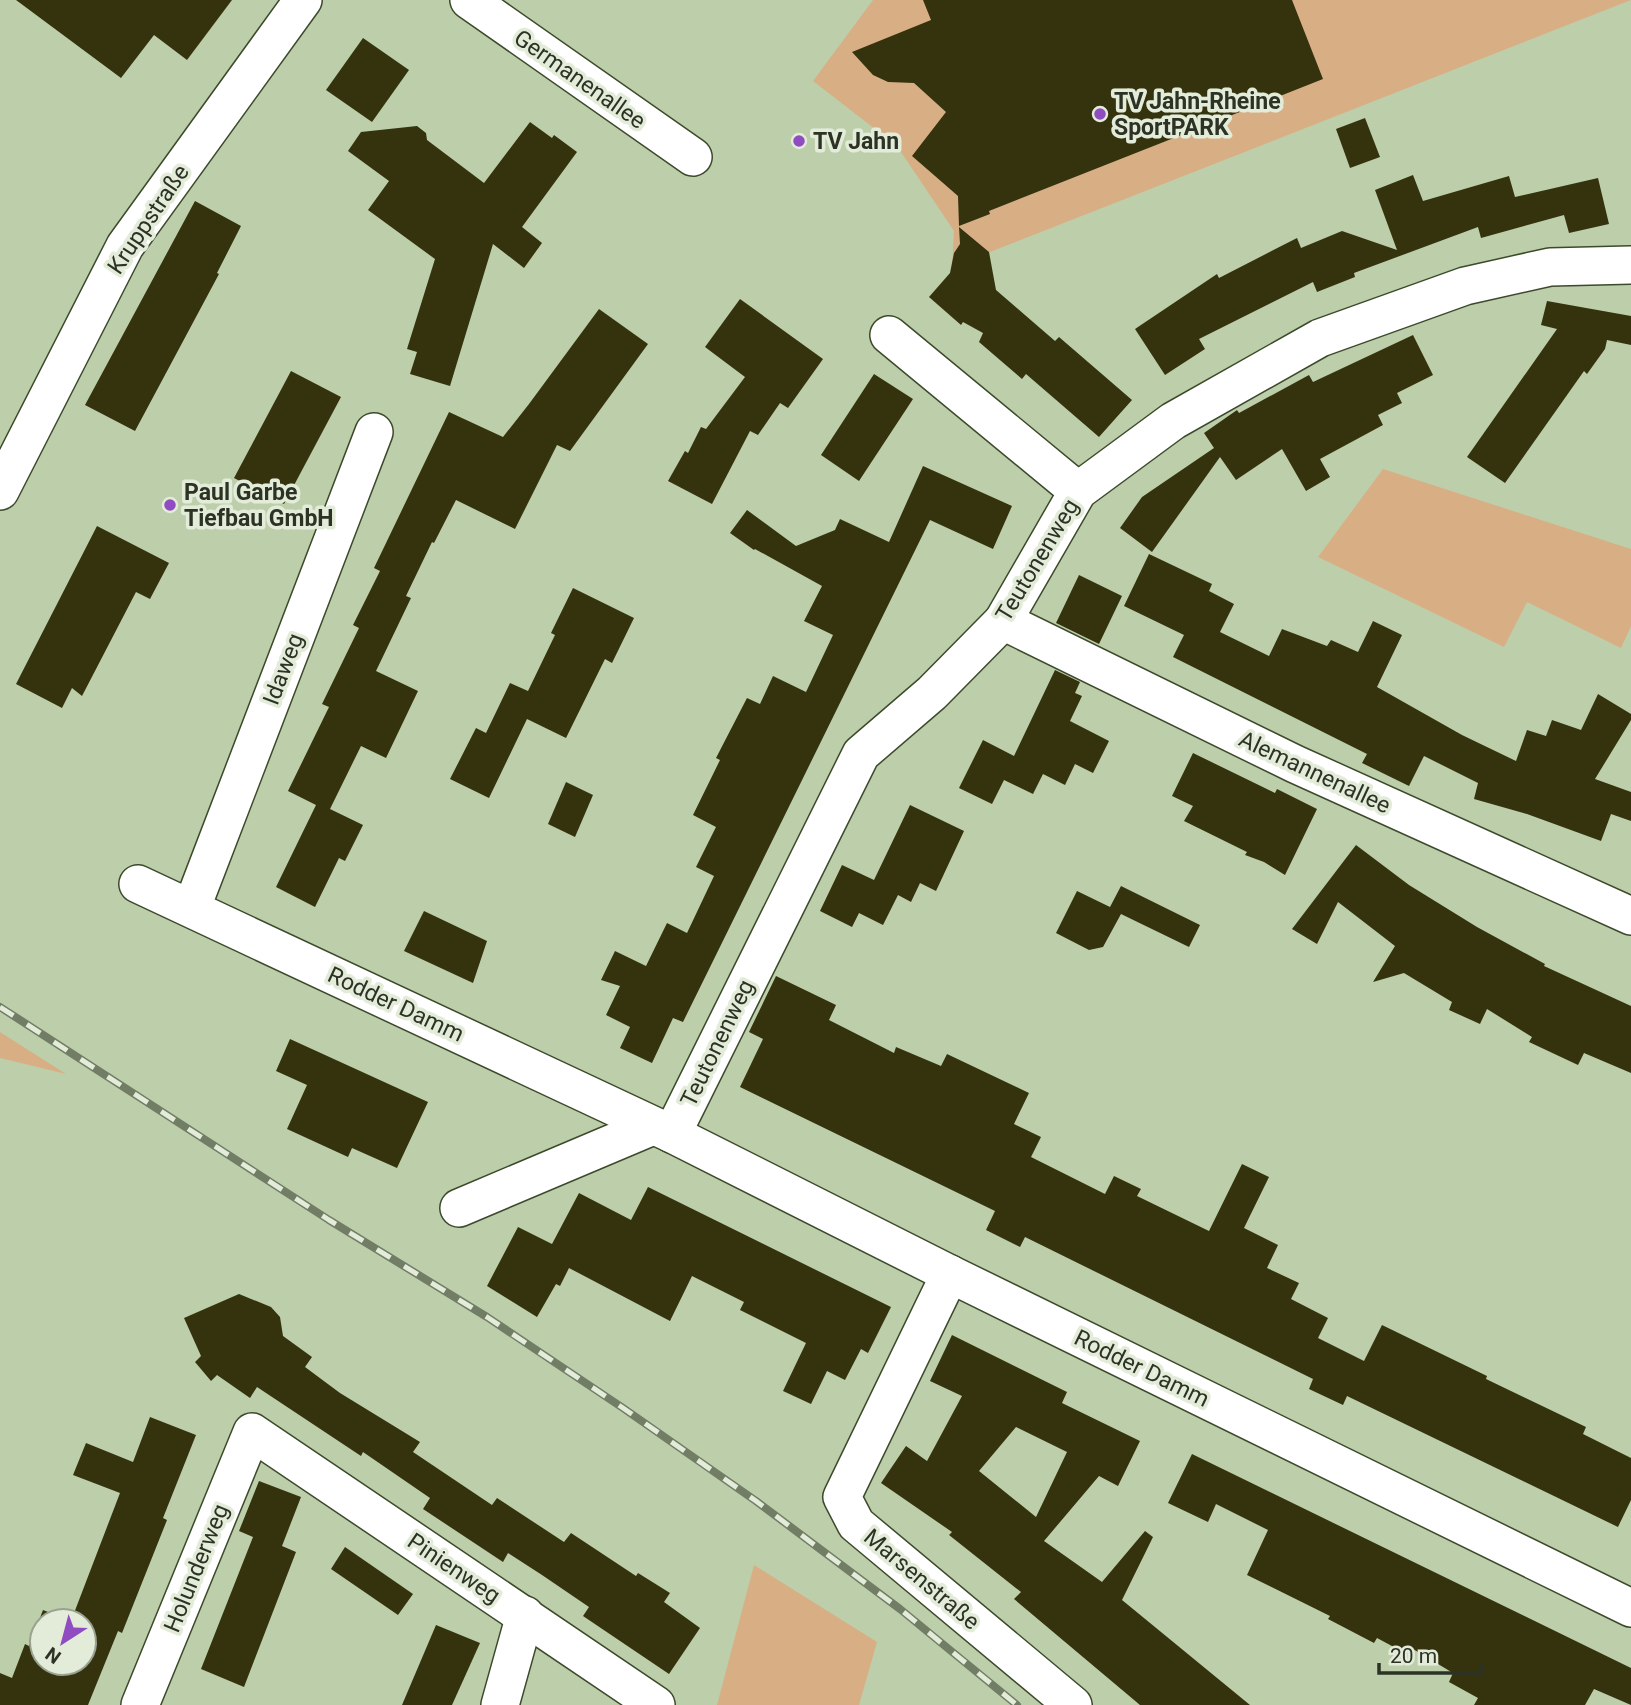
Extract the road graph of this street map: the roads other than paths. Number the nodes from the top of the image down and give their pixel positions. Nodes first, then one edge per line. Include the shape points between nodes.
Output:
1 (303, 0) edge
2 (469, 0) edge
3 (692, 157) dead end
4 (1631, 265) edge
5 (889, 335) dead end
6 (374, 432) dead end
7 (0, 491) edge
8 (1078, 491) junction
9 (1003, 621) junction
10 (138, 884) dead end
11 (192, 907) junction
12 (1631, 916) edge
13 (663, 1130) junction
14 (459, 1208) dead end
15 (950, 1274) junction
16 (252, 1432) joint
17 (1631, 1608) edge
18 (525, 1615) junction
19 (140, 1705) edge
20 (500, 1705) edge
21 (656, 1705) edge
22 (1073, 1705) edge

1 - 7 street, Kruppstraße via 125,246
2 - 3 street, Germanenallee
4 - 8 street, Teutonenweg via 1550,267 1465,286 1320,338 1173,421
5 - 8 street
6 - 11 street, Idaweg
8 - 9 street, Teutonenweg
9 - 12 street, Alemannenallee via 1295,764
9 - 13 street, Teutonenweg via 932,693 860,754
10 - 11 street, Rodder Damm
11 - 13 street, Rodder Damm
13 - 14 street
13 - 15 street, Rodder Damm
15 - 17 street, Rodder Damm
15 - 22 street, Marsenstraße via 842,1497 856,1524
16 - 18 street, Pinienweg
16 - 19 street, Holunderweg
18 - 20 street
18 - 21 street, Pinienweg

